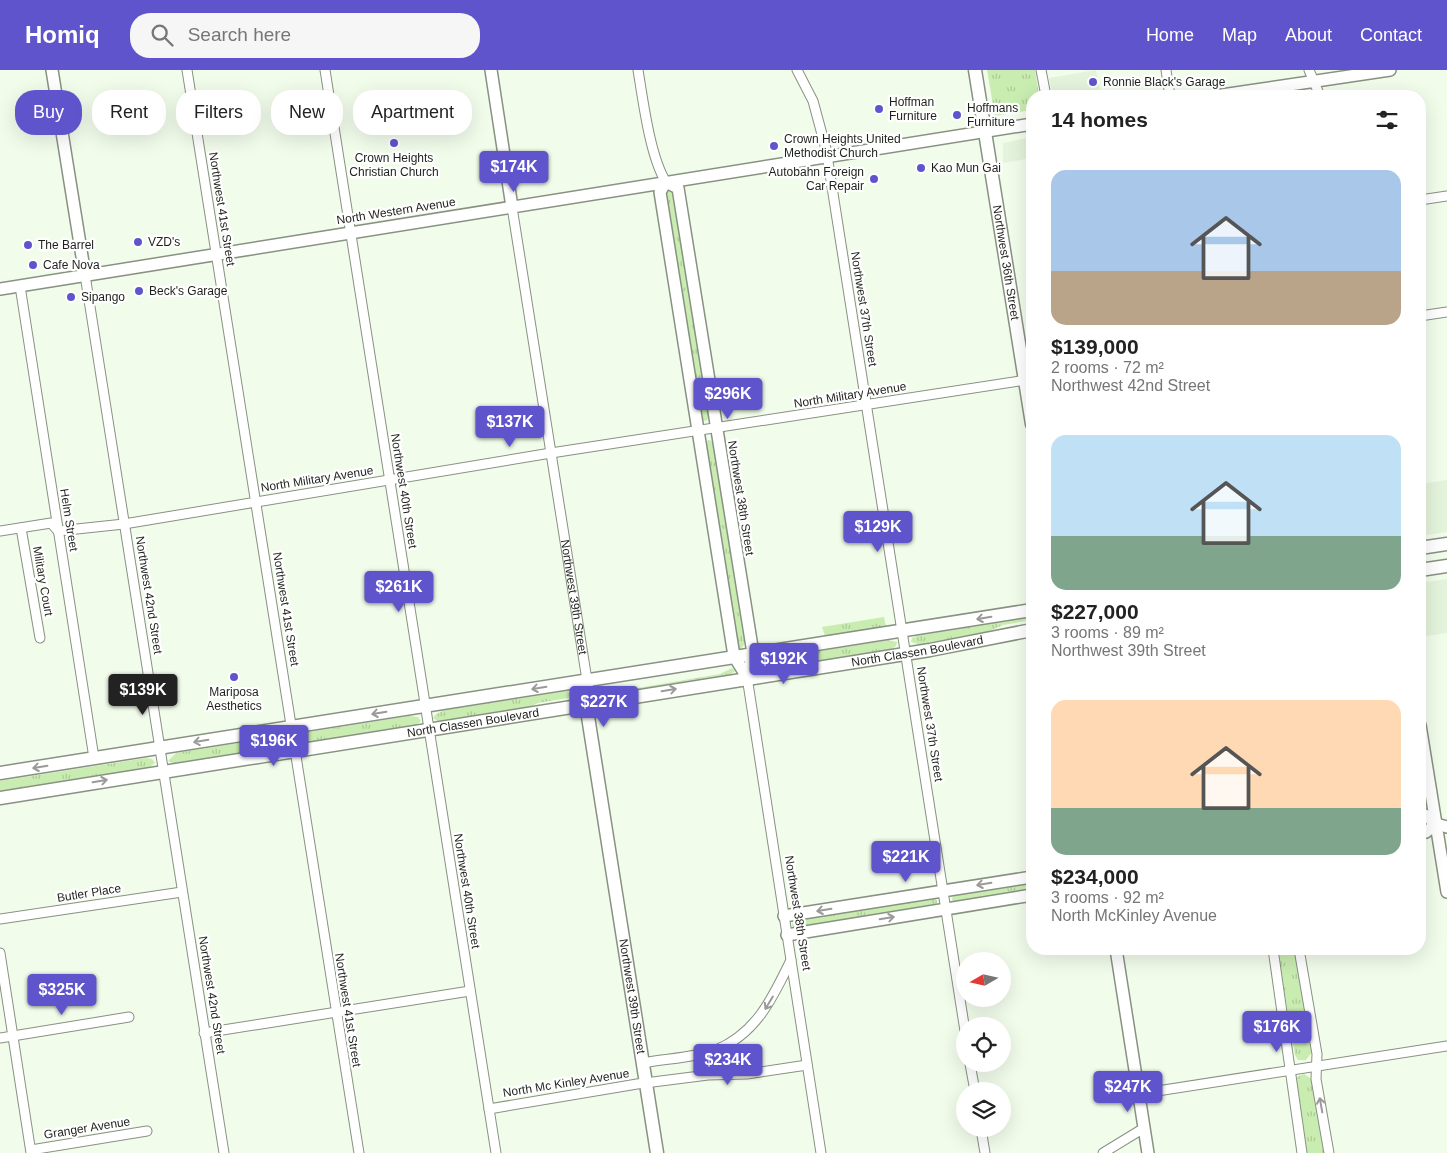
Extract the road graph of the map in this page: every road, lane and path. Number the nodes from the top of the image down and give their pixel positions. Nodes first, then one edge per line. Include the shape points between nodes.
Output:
1 (52, 70) edge
2 (187, 70) edge
3 (325, 70) edge
4 (491, 70) edge
5 (638, 70) edge
6 (798, 70) edge
7 (1041, 70) edge
8 (1166, 70) edge
9 (1309, 70) edge
10 (1390, 70) edge
11 (975, 72) edge
12 (1312, 82) junction
13 (1045, 90) edge
14 (1169, 90) edge
15 (1257, 90) edge
16 (1319, 90) edge
17 (1026, 125) edge
18 (985, 131) junction
19 (827, 156) junction
20 (666, 182) junction
21 (1447, 196) edge
22 (1426, 199) edge
23 (512, 207) junction
24 (350, 233) junction
25 (216, 254) junction
26 (85, 276) junction
27 (20, 286) junction
28 (0, 289) edge
29 (1447, 312) edge
30 (1426, 315) edge
31 (1026, 380) joint
32 (867, 405) junction
33 (716, 429) junction
34 (698, 432) junction
35 (551, 452) junction
36 (390, 480) junction
37 (256, 502) junction
38 (124, 524) junction
39 (21, 528) junction
40 (0, 531) edge
41 (58, 531) junction
42 (1447, 544) edge
43 (1426, 547) edge
44 (1447, 566) edge
45 (1426, 569) edge
46 (1026, 611) edge
47 (903, 629) junction
48 (1026, 631) edge
49 (40, 638) dead end
50 (906, 652) junction
51 (753, 653) junction
52 (734, 656) junction
53 (747, 677) junction
54 (587, 680) junction
55 (586, 704) junction
56 (425, 706) junction
57 (292, 727) junction
58 (429, 728) junction
59 (159, 748) junction
60 (295, 750) junction
61 (1426, 754) edge
62 (94, 758) junction
63 (163, 771) junction
64 (0, 773) edge
65 (0, 798) edge
66 (1426, 815) edge
67 (1441, 825) edge
68 (1426, 832) edge
69 (1026, 878) edge
70 (943, 891) junction
71 (182, 892) junction
72 (1447, 892) edge
73 (1026, 896) edge
74 (945, 909) junction
75 (784, 916) junction
76 (0, 920) edge
77 (787, 935) junction
78 (0, 953) edge
79 (1117, 955) edge
80 (1274, 955) edge
81 (1300, 955) edge
82 (792, 960) junction
83 (470, 990) junction
84 (336, 1012) junction
85 (129, 1017) dead end
86 (963, 1017) edge
87 (204, 1033) junction
88 (13, 1036) junction
89 (0, 1038) edge
90 (1447, 1046) edge
91 (643, 1063) junction
92 (807, 1065) junction
93 (1316, 1066) junction
94 (1291, 1070) junction
95 (646, 1084) junction
96 (1138, 1094) junction
97 (489, 1109) junction
98 (1144, 1128) junction
99 (147, 1131) dead end
100 (982, 1137) edge
101 (31, 1152) edge
102 (224, 1153) edge
103 (359, 1153) edge
104 (496, 1153) edge
105 (657, 1153) edge
106 (821, 1153) edge
107 (984, 1153) edge
108 (1103, 1153) edge
109 (1148, 1153) edge
110 (1302, 1153) edge
111 (1329, 1153) edge

1 - 26 street, Northwest 42nd Street
2 - 25 street, Northwest 41st Street
3 - 24 street, Northwest 40th Street
4 - 23 street, Northwest 39th Street
5 - 20 street, Northwest 38th Street via 660,174
6 - 19 street, Northwest 37th Street via 813,101
7 - 13 street
8 - 14 street
9 - 12 street
10 - 12 street
11 - 18 main road, Northwest 36th Street
12 - 15 street
12 - 16 street
17 - 18 street, North Western Avenue
18 - 19 street, North Western Avenue
18 - 31 main road, Northwest 36th Street
19 - 20 street, North Western Avenue
19 - 32 street, Northwest 37th Street
20 - 23 street, North Western Avenue
20 - 33 street, Northwest 38th Street via 678,188
20 - 34 street, Northwest 38th Street via 660,192
21 - 22 street
23 - 24 street, North Western Avenue
23 - 35 street, Northwest 39th Street
24 - 25 street, North Western Avenue
24 - 36 street, Northwest 40th Street
25 - 26 street, North Western Avenue
25 - 37 street, Northwest 41st Street
26 - 27 street, North Western Avenue
26 - 38 street, Northwest 42nd Street
27 - 28 street, North Western Avenue
27 - 41 street, Helm Street
29 - 30 street
31 - 32 street, North Military Avenue
32 - 33 street, North Military Avenue
32 - 47 street, Northwest 37th Street
33 - 34 street, North Military Avenue
33 - 51 street, Northwest 38th Street
34 - 35 street, North Military Avenue
34 - 52 street, Northwest 38th Street
35 - 36 street, North Military Avenue
35 - 54 street, Northwest 39th Street
36 - 37 street, North Military Avenue
36 - 56 street, Northwest 40th Street
37 - 38 street, North Military Avenue
37 - 57 street, Northwest 41st Street
38 - 41 street, North Military Avenue
38 - 59 street, Northwest 42nd Street
39 - 40 street, North Military Avenue
39 - 41 street, North Military Avenue via 51,523
39 - 49 street, Military Court
41 - 62 street, Helm Street
42 - 43 main road
44 - 45 main road
46 -> 47 main road, North Classen Boulevard
47 - 50 street, Northwest 37th Street
47 - 51 main road, North Classen Boulevard
48 - 50 main road, North Classen Boulevard
50 - 53 main road, North Classen Boulevard
50 - 70 street, Northwest 37th Street
51 - 52 main road, North Classen Boulevard
51 - 53 street, Northwest 38th Street
52 - 53 street, Northwest 38th Street
52 - 54 main road, North Classen Boulevard
55 -> 53 main road, North Classen Boulevard
53 - 75 street, Northwest 38th Street
54 - 55 main road, Northwest 39th Street
54 -> 56 main road, North Classen Boulevard
55 - 58 main road, North Classen Boulevard
55 - 91 main road, Northwest 39th Street
56 -> 57 main road, North Classen Boulevard
56 - 58 street, Northwest 40th Street
57 -> 59 main road, North Classen Boulevard
57 - 60 street, Northwest 41st Street
58 - 60 main road, North Classen Boulevard
58 - 83 street, Northwest 40th Street
59 - 62 main road, North Classen Boulevard
59 - 63 street, Northwest 42nd Street
60 - 63 main road, North Classen Boulevard
60 - 84 street, Northwest 41st Street
61 - 67 street
62 -> 64 main road, North Classen Boulevard
65 -> 63 main road, North Classen Boulevard
63 - 71 street, Northwest 42nd Street
66 - 67 street
67 - 68 street
67 - 72 street
69 -> 70 street
70 - 74 street, Northwest 37th Street
70 -> 75 street
71 - 76 street, Butler Place
71 - 87 street, Northwest 42nd Street
73 - 74 street
77 -> 74 street
74 - 86 street, Northwest 37th Street
75 - 77 street, Northwest 38th Street
77 - 82 street, Northwest 38th Street
78 - 88 street
79 - 96 street
80 - 94 street
81 - 93 street via 1317,1054
82 -> 91 street via 753,1026 734,1041 714,1051
82 - 92 street, Northwest 38th Street
83 - 84 street
83 - 97 street, Northwest 40th Street
84 - 87 street
84 - 103 street, Northwest 41st Street
85 - 88 street
87 - 102 street, Northwest 42nd Street
88 - 89 street
88 - 101 street
90 - 93 street
91 - 95 main road, Northwest 39th Street
92 - 95 street, North Mc Kinley Avenue
92 - 106 street, Northwest 38th Street
93 - 94 street
111 -> 93 street
94 - 96 street
94 - 110 street
95 - 97 street, North Mc Kinley Avenue
95 - 105 main road, Northwest 39th Street
96 - 98 street
97 - 104 street, Northwest 40th Street
98 - 108 street
98 - 109 street
99 - 101 street, Granger Avenue
100 - 107 street

